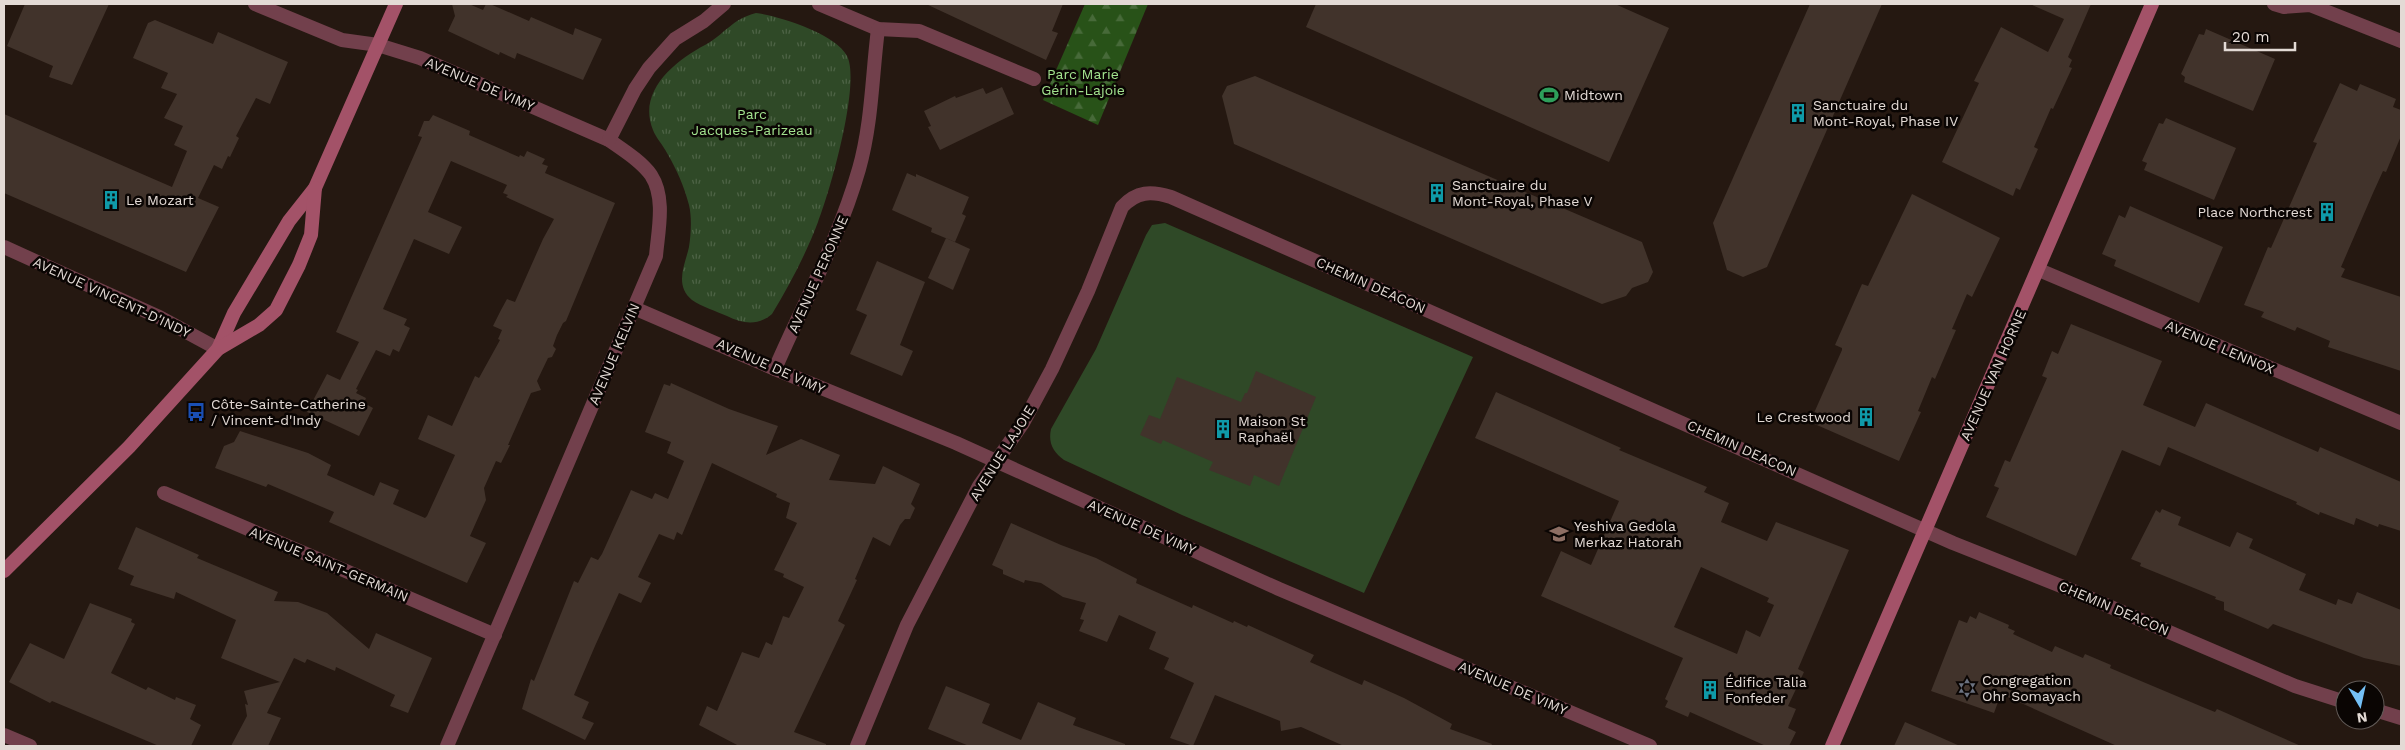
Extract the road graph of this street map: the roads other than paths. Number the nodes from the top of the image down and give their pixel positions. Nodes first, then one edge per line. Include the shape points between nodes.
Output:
1 (255, 4) edge
2 (396, 4) edge
3 (724, 4) edge
4 (819, 4) edge
5 (2152, 4) edge
6 (2274, 4) edge
7 (2309, 4) edge
8 (878, 29) junction
9 (2401, 41) edge
10 (378, 45) junction
11 (1034, 79) dead end
12 (609, 140) junction
13 (315, 188) junction
14 (1141, 193) joint
15 (4, 247) edge
16 (2039, 270) junction
17 (634, 308) junction
18 (218, 349) junction
19 (775, 369) junction
20 (2401, 422) edge
21 (997, 462) junction
22 (164, 493) dead end
23 (1925, 529) junction
24 (4, 571) edge
25 (495, 635) junction
26 (2335, 699) edge
27 (2385, 713) edge
28 (2401, 718) edge
29 (4, 734) edge
30 (30, 746) edge
31 (447, 746) edge
32 (857, 746) edge
33 (1650, 746) edge
34 (1832, 746) edge

1 - 10 street, AVENUE DE VIMY via 342,40
2 - 10 main road
3 - 12 street via 675,39 649,68
4 - 8 street
5 - 16 main road, AVENUE VAN HORNE
6 - 7 street via 2284,7
7 - 9 street
8 - 11 street via 919,31
8 - 19 street, AVENUE PERONNE via 870,120 860,167 828,257
10 - 12 street, AVENUE DE VIMY via 420,58
10 - 13 main road
12 - 17 street, AVENUE KELVIN via 651,176 657,194 660,216 656,256
13 - 18 main road via 289,221 234,313
13 - 18 main road via 311,236 276,310 260,325
14 - 21 street, AVENUE LAJOIE via 1122,207 1052,369 1023,424
14 - 23 street, CHEMIN DEACON via 1154,192 1171,197
15 - 18 street, AVENUE VINCENT-D'INDY via 159,317
16 - 20 street, AVENUE LENNOX
16 - 23 main road, AVENUE VAN HORNE
17 - 19 street, AVENUE DE VIMY
17 - 25 street, AVENUE KELVIN
18 - 24 main road via 129,447
19 - 21 street, AVENUE DE VIMY
21 - 32 street, AVENUE LAJOIE via 978,486 906,625
21 - 33 street, AVENUE DE VIMY via 1278,589
22 - 25 street, AVENUE SAINT-GERMAIN
23 - 26 street, CHEMIN DEACON via 2295,686
23 - 34 main road, AVENUE VAN HORNE
25 - 31 street, AVENUE KELVIN
27 - 28 street
29 - 30 street

